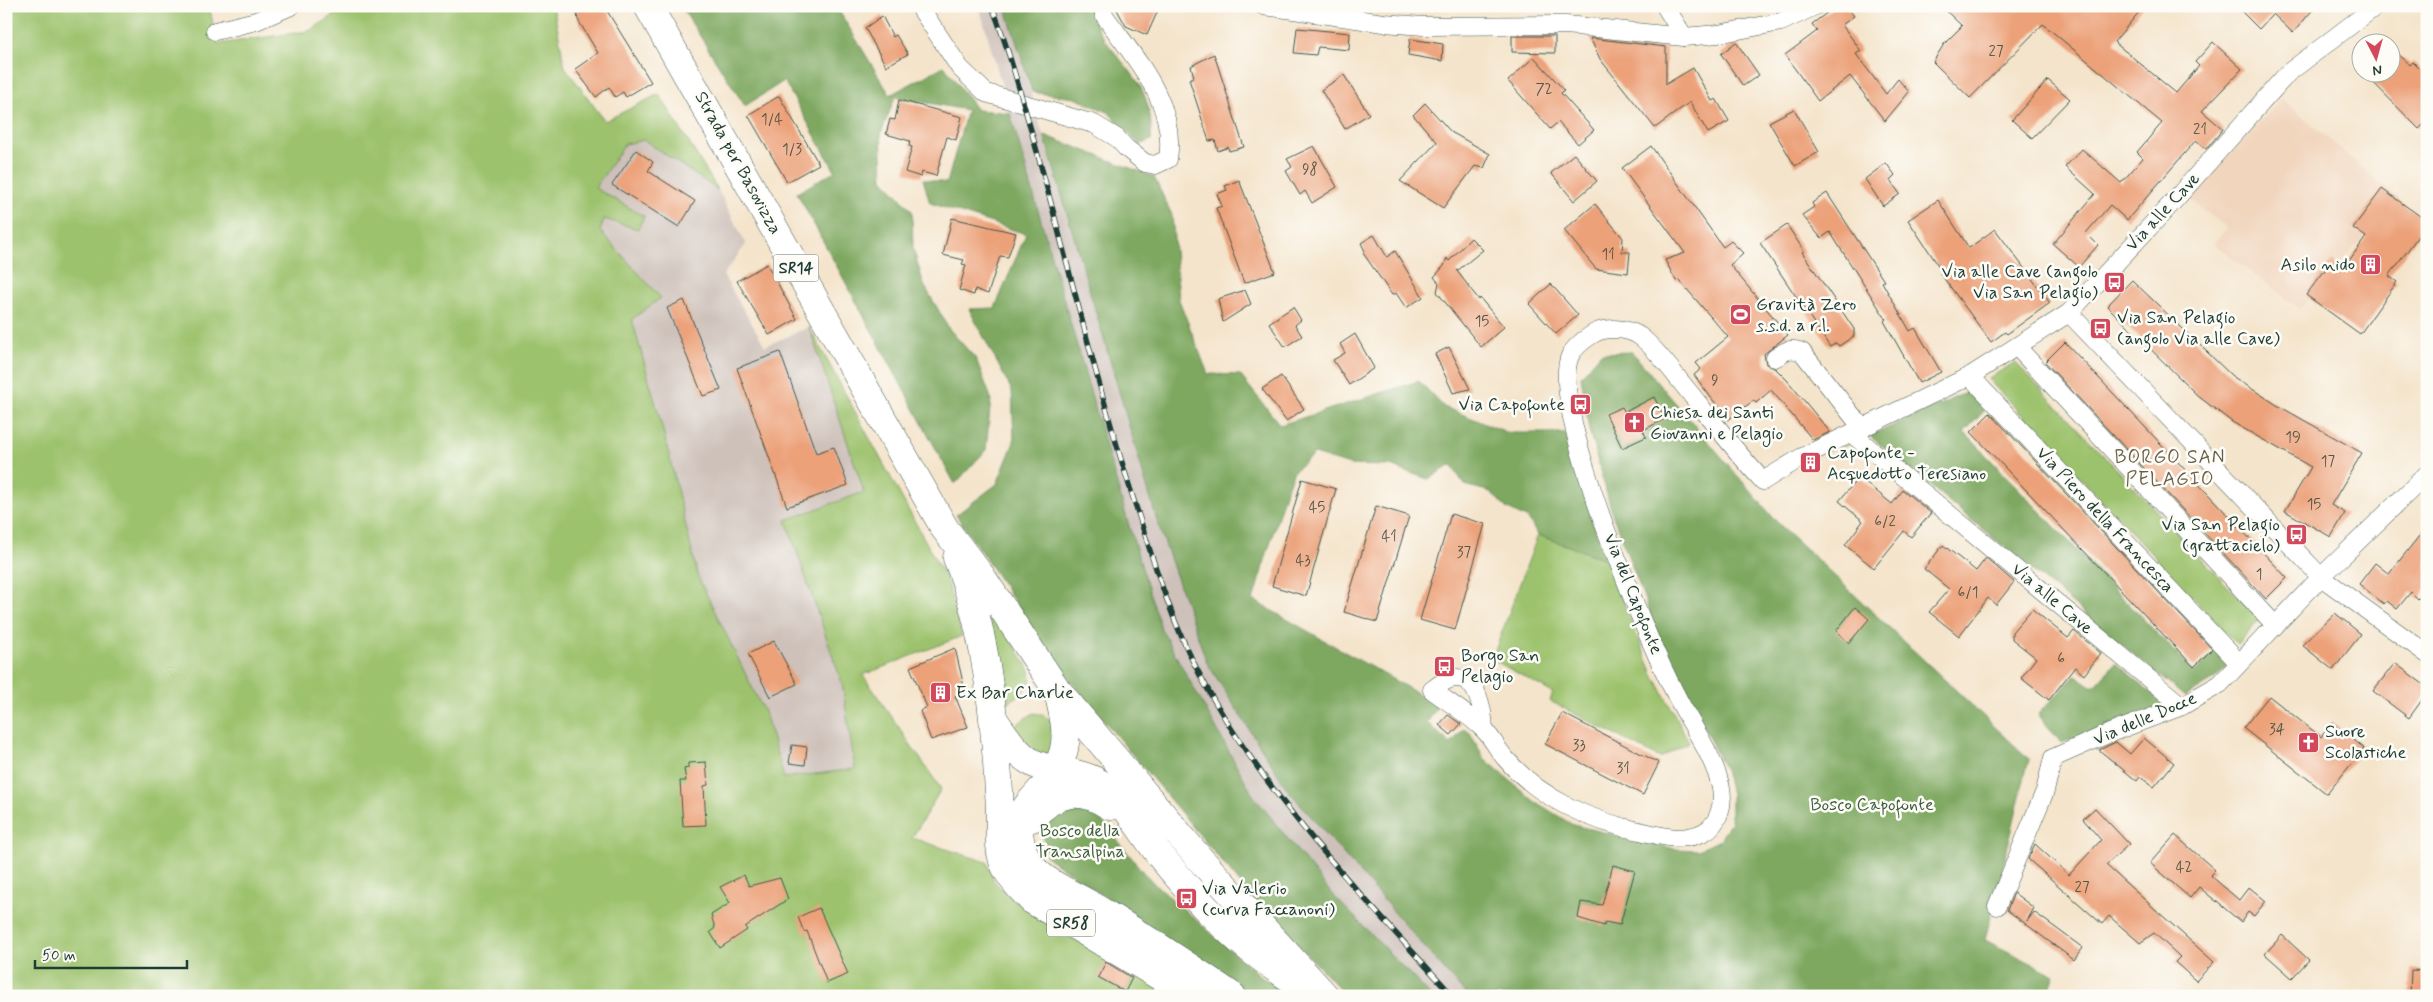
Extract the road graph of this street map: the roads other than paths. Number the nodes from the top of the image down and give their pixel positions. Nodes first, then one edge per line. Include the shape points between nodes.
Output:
1 (291, 6) edge
2 (648, 6) edge
3 (919, 6) edge
4 (1103, 6) edge
5 (1264, 6) edge
6 (1665, 6) edge
7 (1815, 6) edge
8 (2376, 6) edge
9 (1341, 12) edge
10 (215, 31) dead end
11 (1684, 37) junction
12 (2068, 313) junction
13 (2016, 347) junction
14 (1775, 358) dead end
15 (1970, 376) junction
16 (1858, 432) junction
17 (2427, 474) edge
18 (1763, 481) joint
19 (945, 529) junction
20 (2321, 577) junction
21 (2275, 625) junction
22 (2427, 654) edge
23 (2239, 663) junction
24 (1057, 690) junction
25 (2182, 706) junction
26 (994, 720) junction
27 (1484, 729) dead end
28 (1054, 770) junction
29 (1133, 779) junction
30 (1000, 815) junction
31 (1020, 836) junction
32 (1155, 849) junction
33 (1997, 906) dead end
34 (1192, 996) edge
35 (1232, 996) edge
36 (1318, 996) edge
37 (1325, 996) edge

1 - 10 street via 256,21
2 - 19 main road, Strada per Basovizza / SR14
3 - 4 street via 960,68 986,93 1094,124 1117,138 1145,163 1162,163 1168,159 1170,145 1162,105 1151,80 1104,15
5 - 9 street
6 - 11 street
7 - 11 street via 1781,22
8 - 12 street, Via alle Cave via 2288,73 2166,210
9 - 11 street via 1422,26 1580,25
12 - 13 street, Via alle Cave
12 - 20 street
13 - 15 street, Via alle Cave
13 - 21 street
14 - 16 street via 1786,350 1802,352
15 - 16 street, Via alle Cave
15 - 23 street, Via Piero della Francesca
16 - 18 street, Via alle Cave via 1802,457
16 - 25 street, Via alle Cave
17 - 20 street, Via delle Docce
18 - 27 street, Via del Capofonte via 1639,335 1616,328 1597,331 1570,355 1566,372 1579,446 1624,577 1672,688 1714,766 1722,791 1719,815 1708,830 1692,837 1673,838 1629,829 1579,813 1530,782 1505,758
19 - 24 main road, Strada per Basovizza / SR14 via 981,576
19 - 26 main road, Strada per Basovizza / SR14 via 966,579 976,616
20 - 21 street, Via delle Docce
20 - 22 street
21 - 23 street, Via delle Docce
23 - 25 street, Via delle Docce via 2220,684
24 - 28 main road, Strada per Basovizza / SR58 via 1066,740 1064,755
24 - 29 main road, Strada per Basovizza
25 - 33 street, Via delle Docce via 2053,758 2045,791
26 - 28 main road, Strada per Basovizza via 1016,749 1034,764
26 - 30 main road, Strada per Basovizza / SR58
28 - 29 main road via 1078,762 1098,764
28 - 30 main road via 1026,782
28 - 31 main road, SR58 via 1023,813 1019,824
28 - 32 main road via 1079,774 1102,784 1127,809
29 - 37 main road, Strada per Basovizza via 1199,858
30 - 34 main road, SR58 via 998,840 1015,884 1032,900
31 - 32 main road via 1042,806 1056,797 1083,793 1119,812
31 - 35 main road, SR58 via 1025,857 1035,870 1179,959
32 - 36 main road via 1218,922 1263,962

